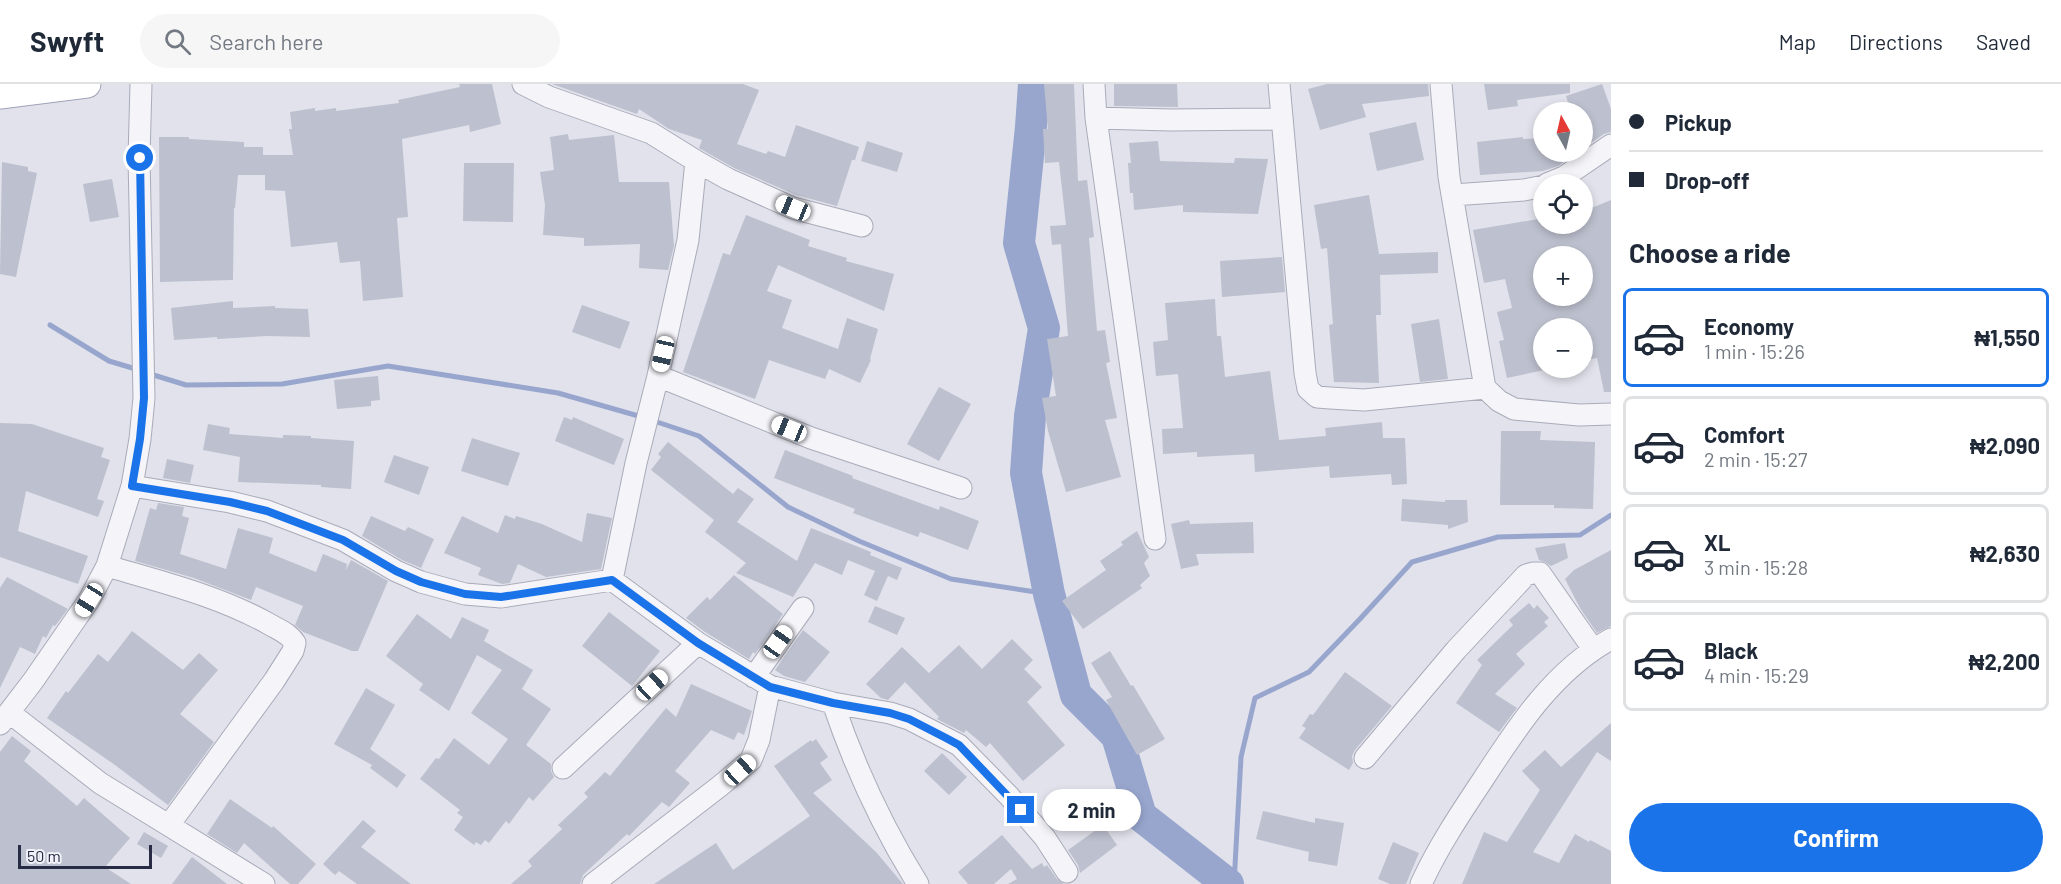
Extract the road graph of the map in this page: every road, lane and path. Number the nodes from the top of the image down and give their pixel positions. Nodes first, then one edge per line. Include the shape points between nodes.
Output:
1 (87, 84) edge
2 (141, 84) edge
3 (523, 84) edge
4 (1094, 84) edge
5 (1279, 84) edge
6 (1441, 84) edge
7 (0, 95) edge
8 (1096, 118) junction
9 (1281, 119) junction
10 (1611, 145) edge
11 (696, 161) junction
12 (1568, 174) edge
13 (1533, 188) edge
14 (1453, 195) junction
15 (862, 226) dead end
16 (658, 376) junction
17 (1485, 388) junction
18 (1611, 414) edge
19 (132, 486) junction
20 (961, 488) dead end
21 (1155, 539) dead end
22 (107, 566) junction
23 (612, 580) junction
24 (803, 608) dead end
25 (698, 643) junction
26 (1602, 644) edge
27 (762, 682) junction
28 (833, 703) junction
29 (5, 718) edge
30 (1365, 758) dead end
31 (563, 768) dead end
32 (169, 825) junction
33 (1067, 872) dead end
34 (264, 884) edge
35 (593, 884) edge
36 (918, 884) edge
37 (1421, 884) edge

1 - 7 main road
2 - 19 street via 144,398
3 - 11 street via 651,133
4 - 8 street
5 - 9 street
6 - 14 street
8 - 9 street
8 - 21 street
9 - 17 street via 1308,389 1317,397 1364,400
10 - 12 street
11 - 15 street via 793,208
11 - 16 street via 688,240
13 - 14 street
14 - 17 street
16 - 20 street via 811,438
16 - 23 street
17 - 18 street via 1514,409
19 - 22 street
19 - 23 street via 267,511 343,540 421,582 465,594 501,597
22 - 29 street via 73,626
22 - 32 street via 245,610 287,634 294,643 274,681
23 - 25 street
24 - 27 street
25 - 27 street
25 - 31 street
26 - 30 street via 1540,573 1526,575 1456,650
26 - 37 street via 1548,690 1510,738 1434,855
27 - 28 street
27 - 35 street via 759,740 751,760
28 - 33 street via 909,719 959,745 1045,838
28 - 36 street via 846,742
29 - 32 street
32 - 34 street

